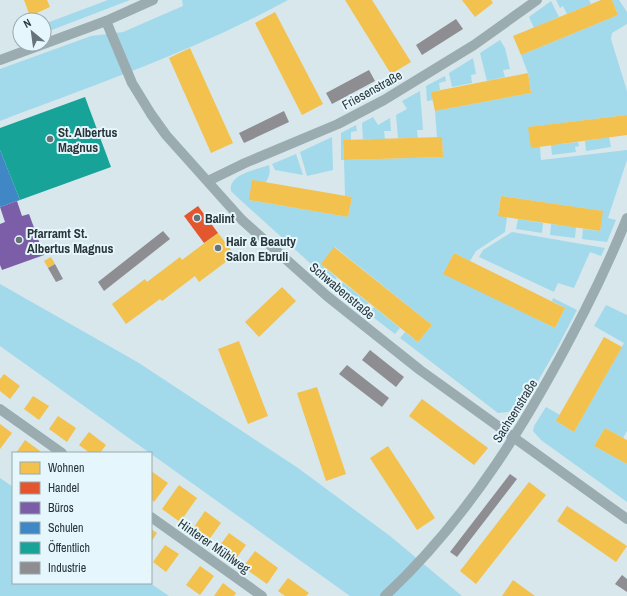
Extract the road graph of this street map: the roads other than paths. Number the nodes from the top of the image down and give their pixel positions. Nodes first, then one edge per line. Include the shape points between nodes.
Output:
1 (153, 0) edge
2 (537, 0) edge
3 (106, 21) junction
4 (0, 60) edge
5 (208, 181) junction
6 (627, 218) edge
7 (0, 409) edge
8 (514, 439) junction
9 (61, 452) edge
10 (152, 518) edge
11 (627, 519) edge
12 (386, 595) edge
13 (262, 596) edge

1 - 3 street
2 - 5 street, Friesenstraße via 474,45 384,100 338,124
3 - 4 street
3 - 5 street, Schwabenstraße via 132,83 151,114 166,135
5 - 8 street, Schwabenstraße via 242,220 327,296 420,370
6 - 8 street, Sachsenstraße via 562,358
7 - 9 street
8 - 11 street, Schwabenstraße
8 - 12 street, Sachsenstraße via 458,516 427,553
10 - 13 street, Hinterer Mühlweg

